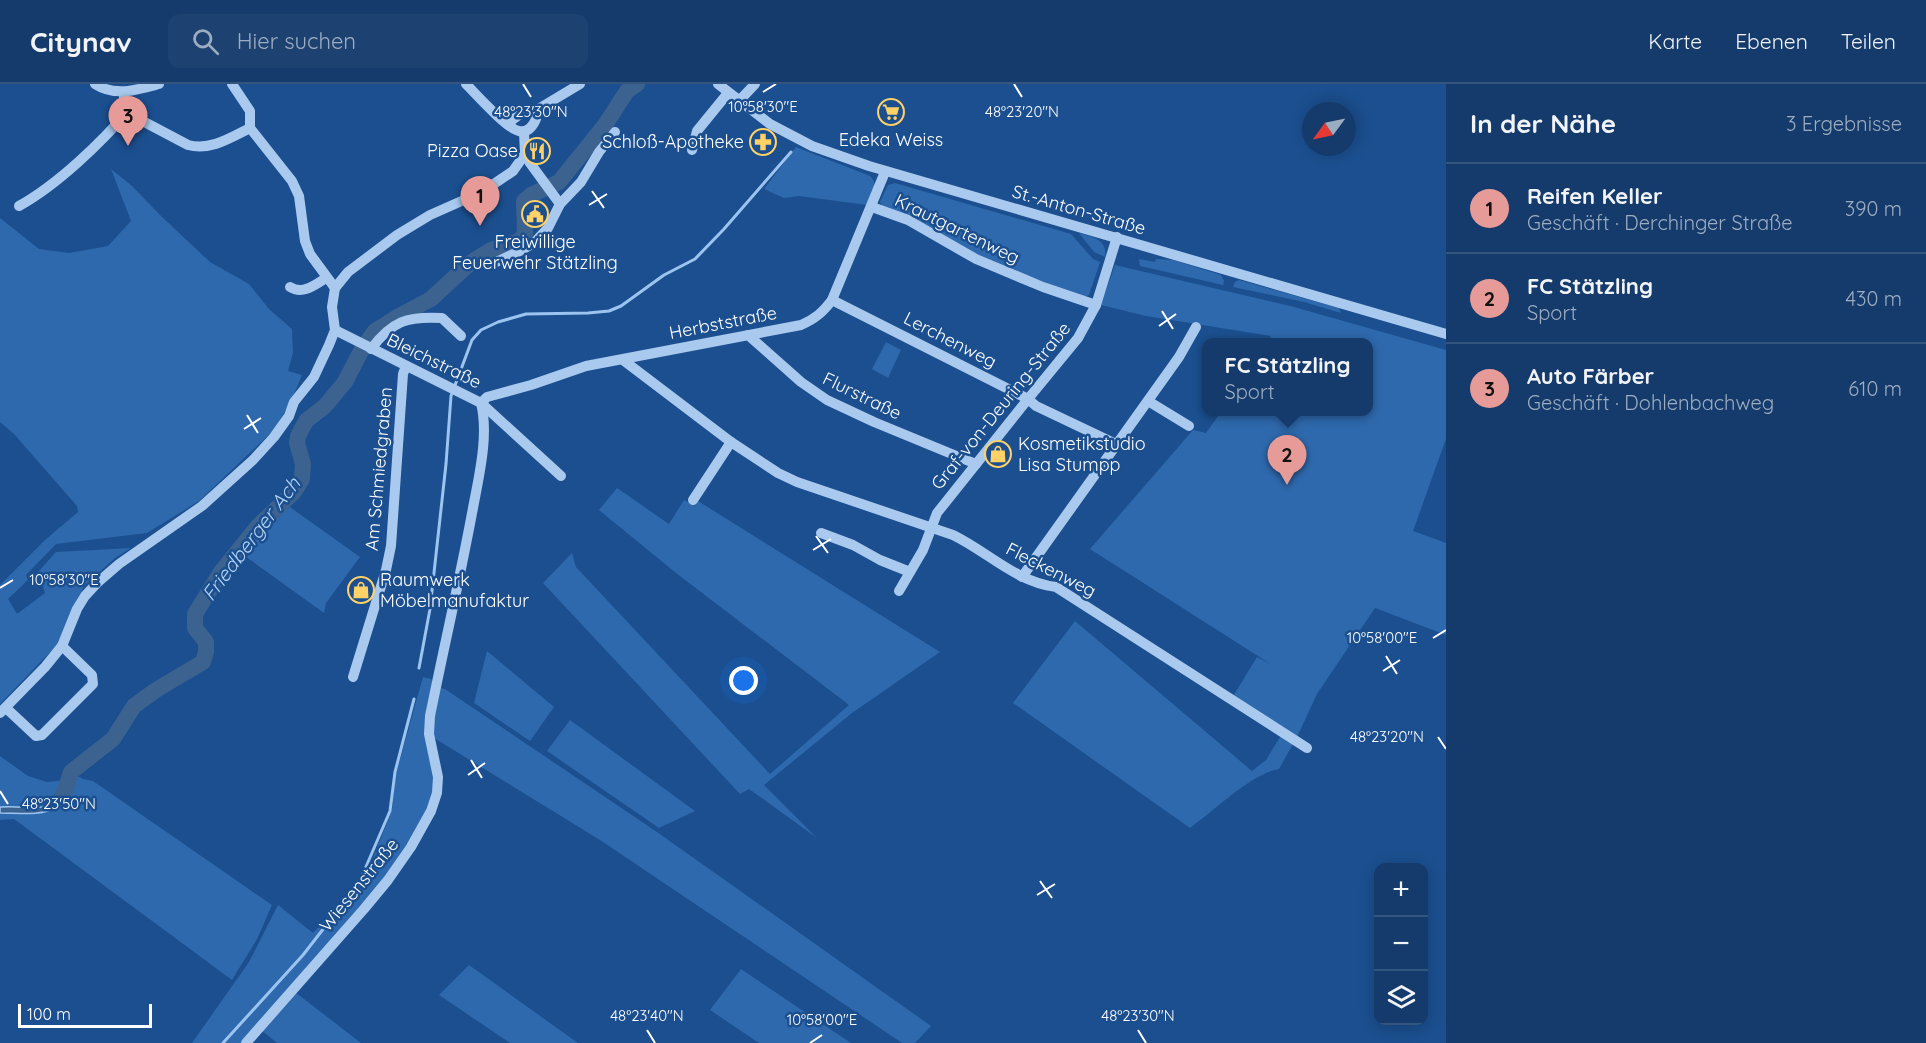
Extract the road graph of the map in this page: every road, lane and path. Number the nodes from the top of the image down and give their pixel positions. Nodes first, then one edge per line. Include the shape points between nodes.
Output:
1 (95, 84) edge
2 (159, 84) edge
3 (232, 84) edge
4 (466, 84) edge
5 (580, 84) edge
6 (718, 84) edge
7 (754, 84) edge
8 (123, 92) junction
9 (728, 93) junction
10 (739, 101) junction
11 (129, 110) junction
12 (535, 111) junction
13 (507, 124) junction
14 (250, 128) junction
15 (524, 132) junction
16 (615, 132) dead end
17 (692, 150) dead end
18 (525, 154) junction
19 (885, 172) junction
20 (561, 204) junction
21 (19, 206) dead end
22 (872, 207) junction
23 (1117, 237) junction
24 (492, 264) dead end
25 (327, 278) junction
26 (290, 287) dead end
27 (335, 288) junction
28 (832, 300) junction
29 (1096, 305) junction
30 (1196, 327) dead end
31 (334, 330) junction
32 (1446, 334) edge
33 (748, 335) junction
34 (461, 336) dead end
35 (367, 346) junction
36 (623, 360) junction
37 (406, 366) junction
38 (1028, 399) junction
39 (1148, 401) junction
40 (481, 403) junction
41 (1189, 426) dead end
42 (731, 442) junction
43 (1116, 444) junction
44 (976, 464) junction
45 (561, 476) dead end
46 (693, 500) dead end
47 (932, 527) junction
48 (821, 533) dead end
49 (910, 572) junction
50 (1022, 577) junction
51 (899, 591) dead end
52 (62, 646) junction
53 (353, 677) dead end
54 (3, 711) edge
55 (1307, 748) dead end
56 (246, 1043) edge

1 - 8 street
2 - 8 street
3 - 14 street via 250,111
4 - 13 street
5 - 12 street
6 - 9 street, St.-Anton-Straße
7 - 10 street
8 - 11 street
9 - 10 street, St.-Anton-Straße
9 - 17 street via 697,131
10 - 19 street, St.-Anton-Straße via 770,124 812,146
11 - 14 street via 154,128 196,147 218,143
11 - 21 street via 90,151
12 - 13 street via 520,114
12 - 15 street via 534,124
13 - 15 street
14 - 25 street via 292,181 305,241
15 - 18 street
16 - 20 street
18 - 20 street
18 - 27 street via 513,171 482,192 397,235 348,272
19 - 22 street, Herbststraße
19 - 23 street, St.-Anton-Straße
20 - 24 street via 535,242
22 - 28 street, Herbststraße
22 - 29 street, Krautgartenweg via 908,220 976,259
23 - 29 street, Graf-von-Deuring-Straße
23 - 32 street, St.-Anton-Straße
25 - 26 street via 303,291
25 - 27 street
27 - 31 street
28 - 33 street, Herbststraße via 818,316 801,325
28 - 38 street, Lerchenweg
29 - 38 street, Graf-von-Deuring-Straße via 1078,338
30 - 39 street
31 - 35 street, Bleichstraße
31 - 52 street via 314,377 274,437 202,506 97,583 77,609
33 - 36 street, Herbststraße
33 - 44 street, Flurstraße via 827,400
34 - 35 street, Bleichstraße via 442,318 414,318 388,329
35 - 37 street, Bleichstraße
36 - 40 street, Herbststraße via 586,366 487,397
36 - 42 street, Fleckenweg
37 - 40 street, Bleichstraße
37 - 53 street, Am Schmiedgraben via 391,546
38 - 43 street, Lerchenweg
38 - 44 street, Graf-von-Deuring-Straße
39 - 41 street
39 - 43 street
40 - 45 street, Bleichstraße
40 - 56 street, Wiesenstraße via 485,419 477,483 430,716 429,734 438,777 431,811 388,880
42 - 46 street
42 - 47 street, Fleckenweg via 797,482
43 - 50 street
44 - 47 street, Graf-von-Deuring-Straße via 937,513
47 - 49 street, Graf-von-Deuring-Straße
47 - 50 street, Fleckenweg via 968,542
48 - 49 street
49 - 51 street, Graf-von-Deuring-Straße
50 - 55 street, Fleckenweg via 1056,587
52 - 54 street
52 - 54 street via 92,675 93,684 42,735 36,736

